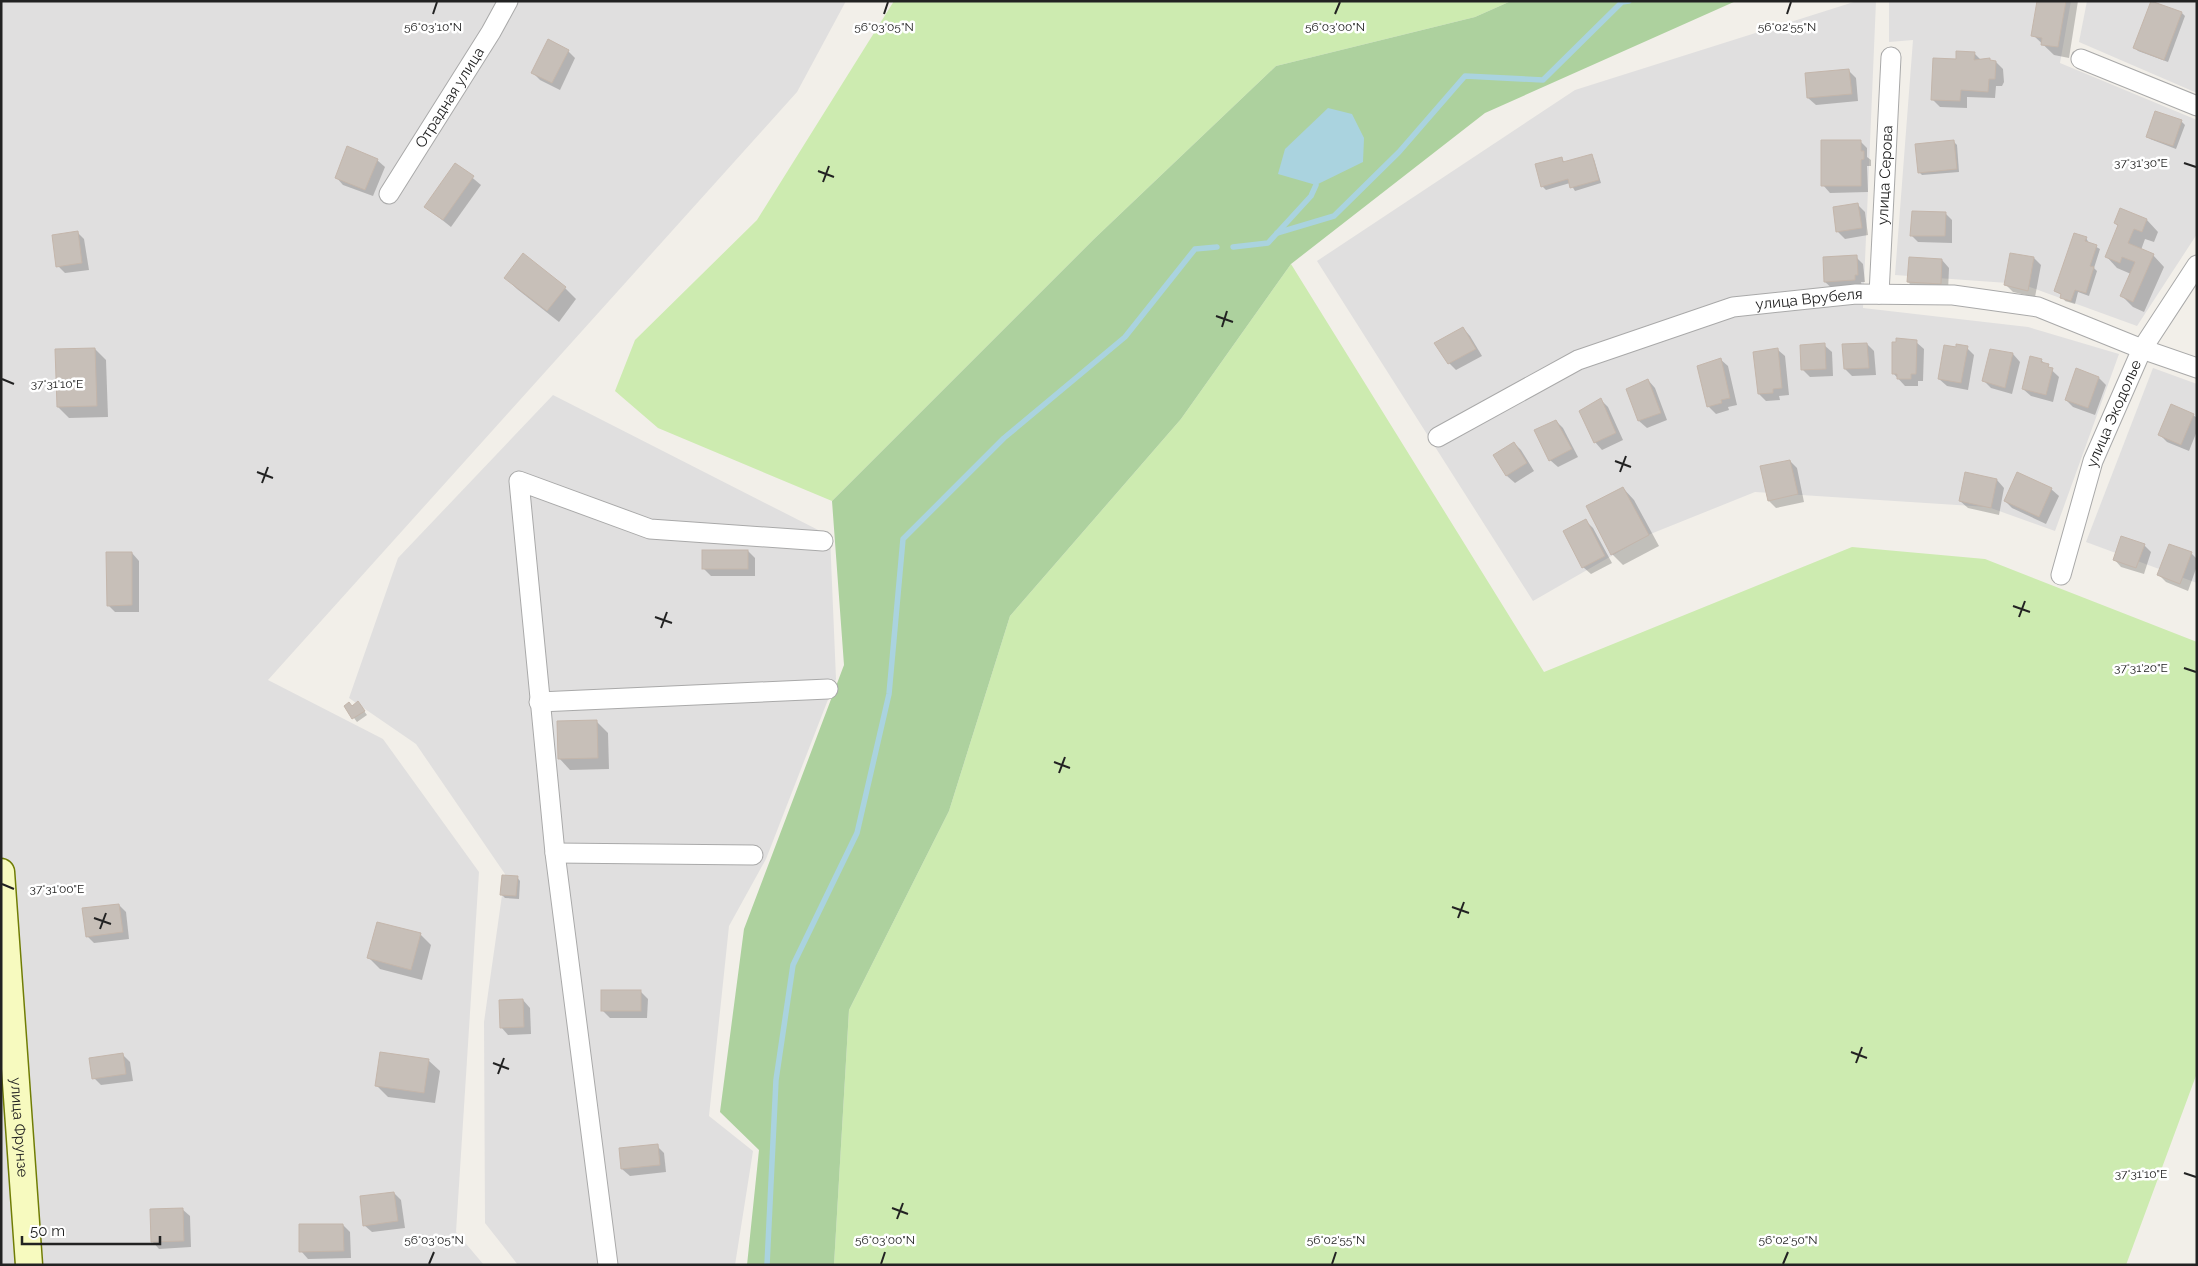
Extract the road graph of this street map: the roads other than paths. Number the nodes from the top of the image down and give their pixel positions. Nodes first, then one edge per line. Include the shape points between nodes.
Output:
1 (508, 1) edge
2 (1891, 57) dead end
3 (2081, 59) dead end
4 (2197, 106) edge
5 (389, 194) dead end
6 (2197, 265) edge
7 (1880, 294) junction
8 (2142, 349) junction
9 (2197, 368) edge
10 (1438, 438) dead end
11 (823, 541) dead end
12 (2061, 575) dead end
13 (828, 689) dead end
14 (539, 702) junction
15 (556, 853) junction
16 (754, 855) dead end
17 (1, 872) edge
18 (29, 1265) edge
19 (608, 1265) edge

1 - 5 street, Отрадная улица via 476,58
2 - 7 street, улица Серова
3 - 4 street
6 - 8 street, улица Экодолье
7 - 8 street, улица Врубеля via 1953,295 2038,307
7 - 10 street, улица Врубеля via 1733,307 1578,360
8 - 9 street, улица Врубеля
8 - 12 street, улица Экодолье via 2093,461
11 - 14 street via 650,528 519,481
13 - 14 street
14 - 15 street
15 - 16 street
15 - 19 street
17 - 18 street, улица Фрунзе

